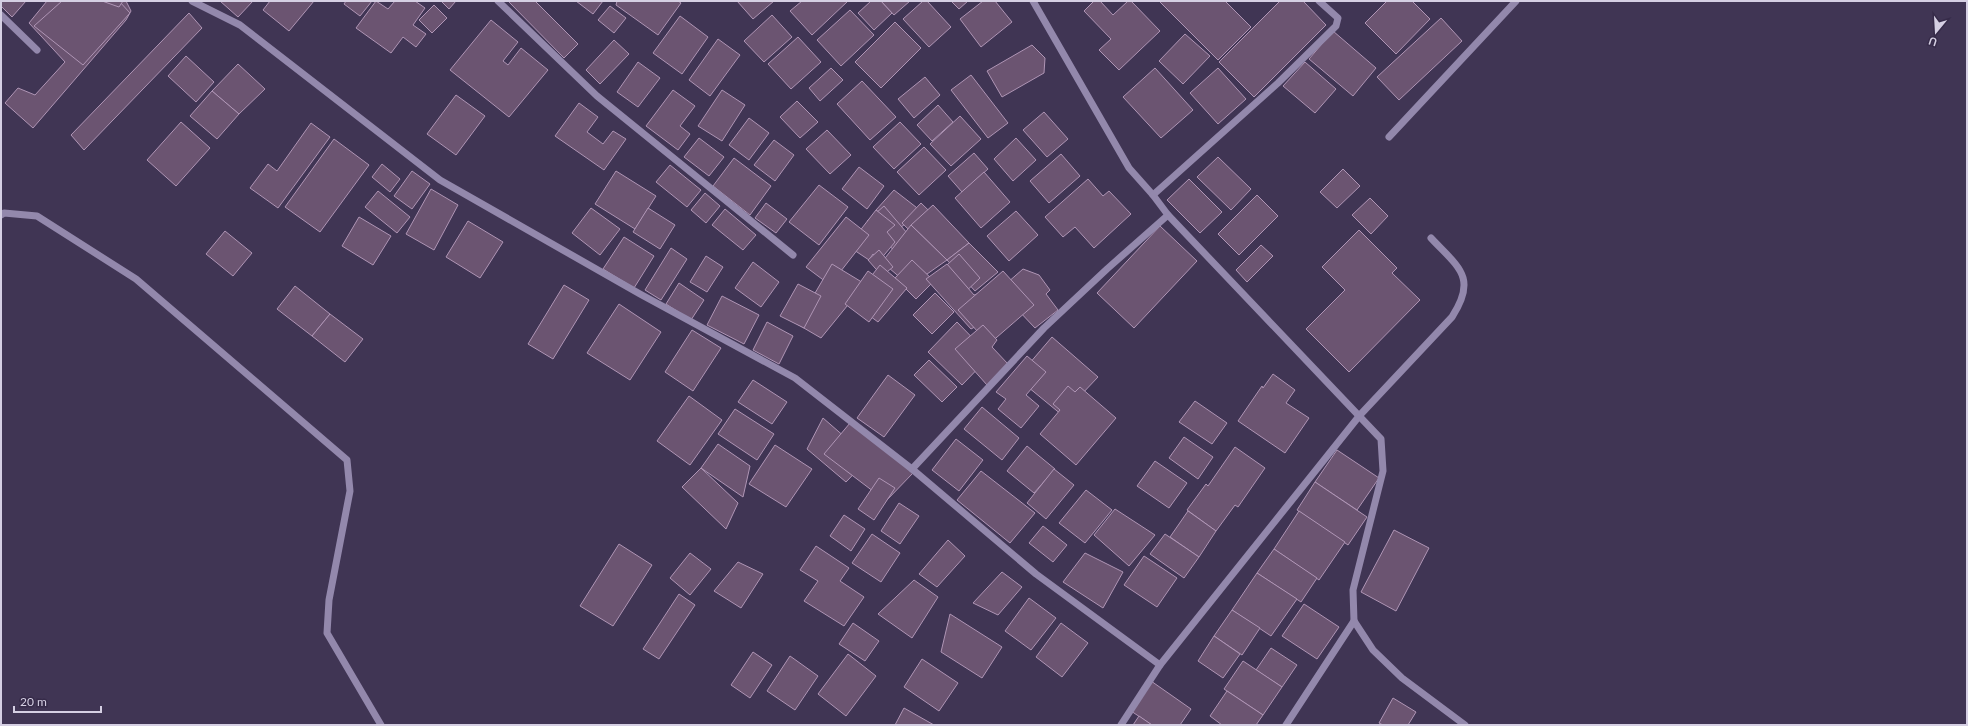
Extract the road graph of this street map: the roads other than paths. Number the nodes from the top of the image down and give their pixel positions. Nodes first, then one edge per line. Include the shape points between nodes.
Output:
1 (192, 1) edge
2 (498, 1) edge
3 (1033, 1) edge
4 (1318, 1) edge
5 (1516, 1) edge
6 (1, 15) edge
7 (37, 50) dead end
8 (1390, 136) dead end
9 (1153, 195) junction
10 (1, 215) edge
11 (1168, 215) junction
12 (1430, 238) dead end
13 (793, 254) dead end
14 (1360, 415) junction
15 (912, 469) junction
16 (1354, 621) junction
17 (1160, 665) junction
18 (381, 725) edge
19 (1121, 725) edge
20 (1286, 725) edge
21 (1465, 725) edge

1 - 15 street via 240,25 440,180 640,294 795,378
2 - 13 street via 597,96
3 - 9 street via 1128,168
4 - 9 street via 1338,18 1336,26 1278,83
5 - 8 street
6 - 7 street
9 - 11 street
10 - 18 street via 4,213 37,216 136,279 347,460 350,491 330,600 327,633
11 - 14 street
11 - 15 street via 1044,328
12 - 14 street via 1460,269 1465,281 1461,302 1452,317
14 - 16 street via 1381,438 1383,471 1353,590
14 - 17 street
15 - 17 street via 1036,574
16 - 20 street
16 - 21 street via 1373,650 1402,678
17 - 19 street

